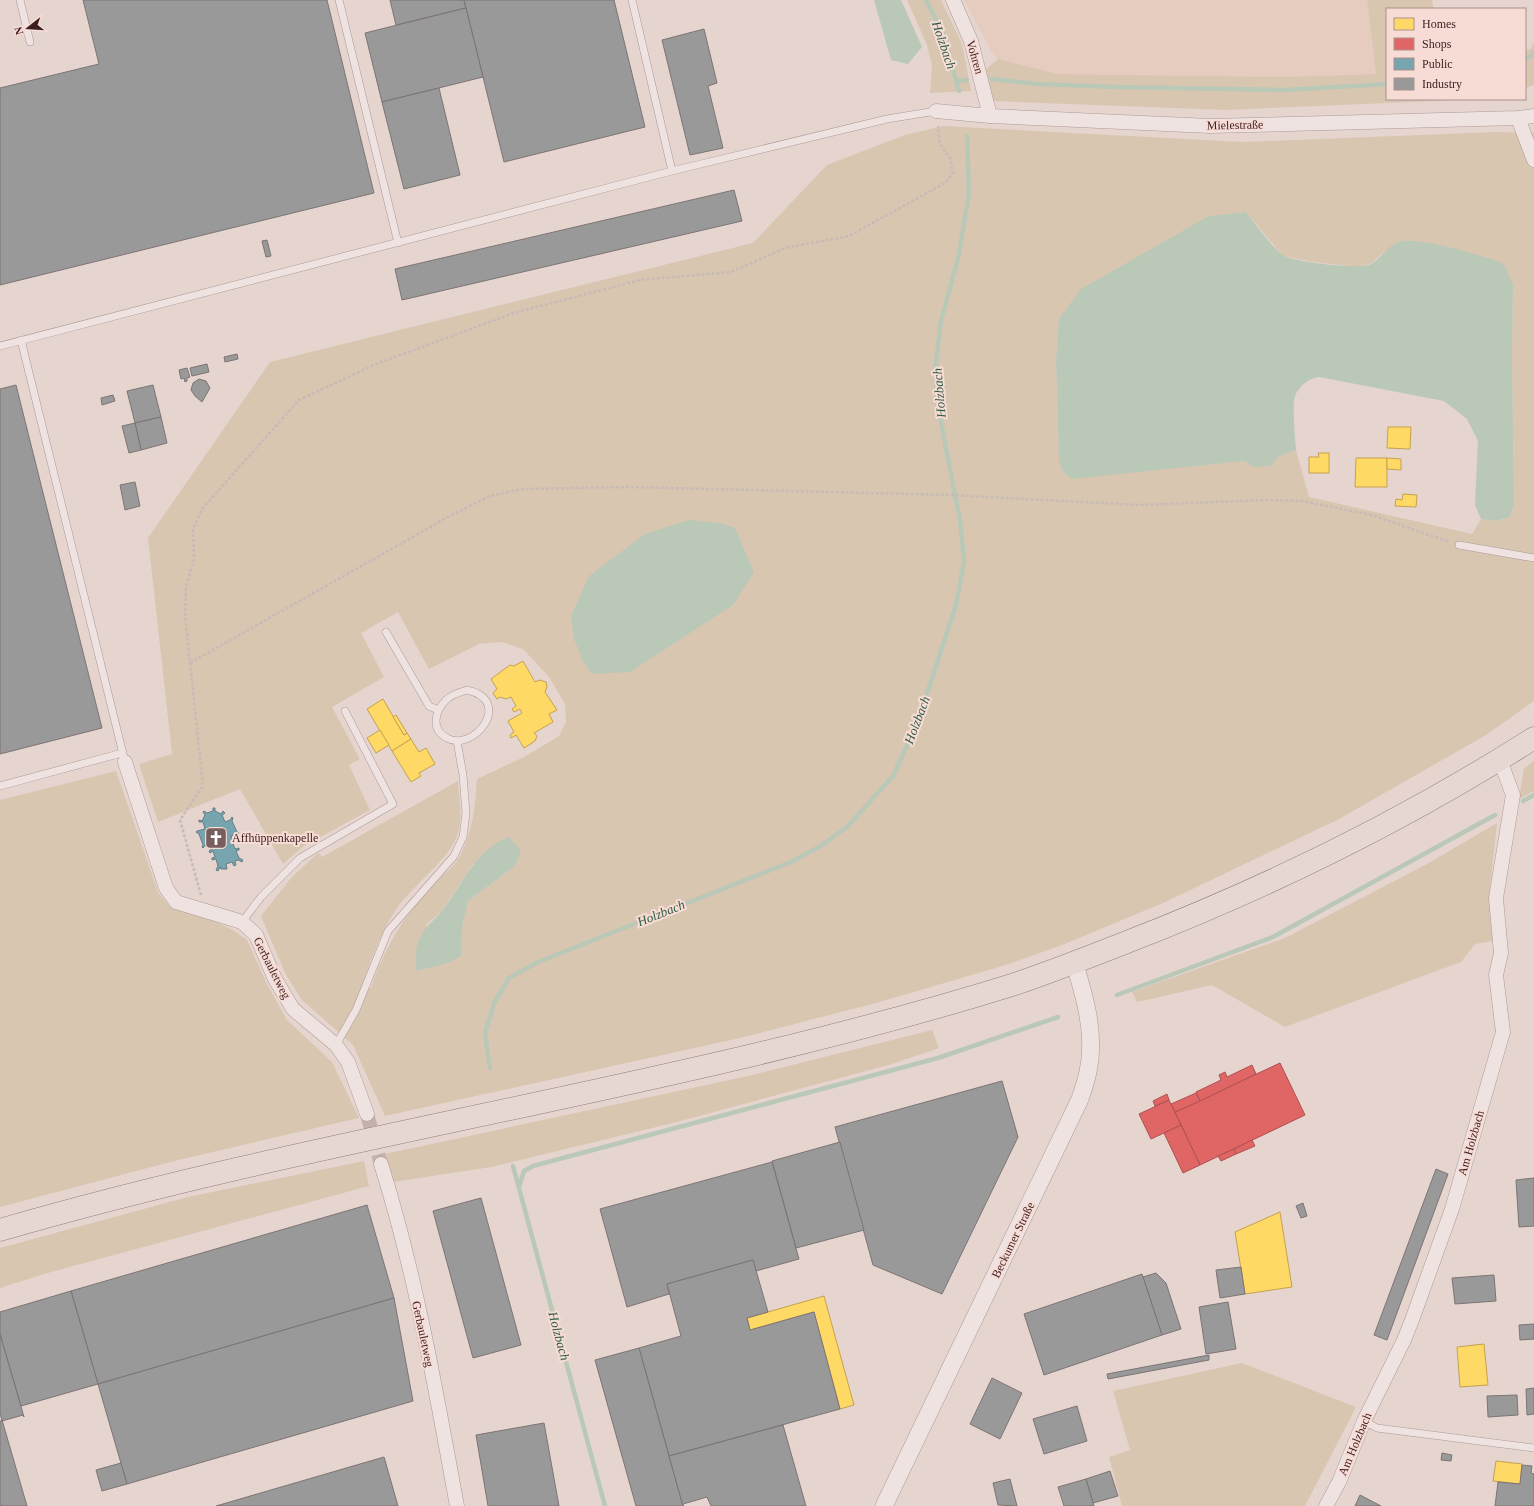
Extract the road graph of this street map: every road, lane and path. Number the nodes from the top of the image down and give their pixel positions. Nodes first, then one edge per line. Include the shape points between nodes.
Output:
1 (20, 0) edge
2 (339, 0) edge
3 (632, 0) edge
4 (953, 0) edge
5 (30, 42) dead end
6 (936, 111) junction
7 (990, 116) junction
8 (1534, 116) edge
9 (1518, 118) junction
10 (1534, 160) edge
11 (672, 171) junction
12 (398, 243) junction
13 (21, 340) junction
14 (0, 346) edge
15 (1459, 545) joint
16 (1534, 558) edge
17 (386, 632) dead end
18 (190, 662) junction
19 (438, 710) junction
20 (345, 711) dead end
21 (1534, 738) edge
22 (457, 741) junction
23 (123, 758) junction
24 (1500, 760) junction
25 (0, 786) edge
26 (206, 910) junction
27 (242, 922) junction
28 (1074, 962) junction
29 (336, 1045) junction
30 (367, 1114) tunnel mouth
31 (381, 1164) tunnel mouth
32 (0, 1230) edge
33 (1364, 1421) junction
34 (1534, 1448) edge
35 (457, 1506) edge
36 (884, 1506) edge
37 (1326, 1506) edge

1 - 5 lane
2 - 12 lane
3 - 11 lane
4 - 7 street, Vohren via 971,41
6 - 7 street, Mielestraße
6 - 11 lane via 887,119
6 - 18 path via 940,144 950,158 953,172 945,183 849,236 785,248 730,272 640,280 514,313 376,364 299,400 202,509 193,530 194,559 186,586 185,615
7 - 9 street, Mielestraße via 1210,126
8 - 9 street, Mielestraße
9 - 10 street
11 - 12 lane
12 - 13 lane
13 - 14 lane
13 - 23 lane
15 - 16 lane
15 - 18 path via 1372,516 1302,501 1140,505 949,495 629,487 522,489 490,496 448,517
17 - 19 lane via 429,706
18 - 26 path via 203,786 180,820
19 - 22 lane via 435,717 436,726 443,736
19 - 22 lane via 446,700 467,690 476,692 484,698 490,710 488,721 480,731
20 - 27 lane via 393,804 300,858 261,897
21 - 24 main road
22 - 29 lane via 466,813 463,837 454,856 388,931 356,1010
23 - 25 lane
23 - 26 street, Gerbauletweg via 166,888 176,902
24 - 28 main road via 1350,844 1171,925
24 - 33 street, Am Holzbach via 1513,795 1496,898 1501,953 1496,975 1503,1032 1452,1209 1404,1340
26 - 27 street, Gerbauletweg
27 - 29 street, Gerbauletweg via 256,935 275,979 294,1009
28 - 32 main road via 1016,983 884,1022 746,1058 187,1181
28 - 36 street, Beckumer Straße via 1085,996 1090,1043 1088,1072 1080,1099
29 - 30 street, Gerbauletweg via 348,1062
31 - 35 street, Gerbauletweg via 400,1225
33 - 34 lane via 1377,1428
33 - 37 street, Am Holzbach via 1339,1482

